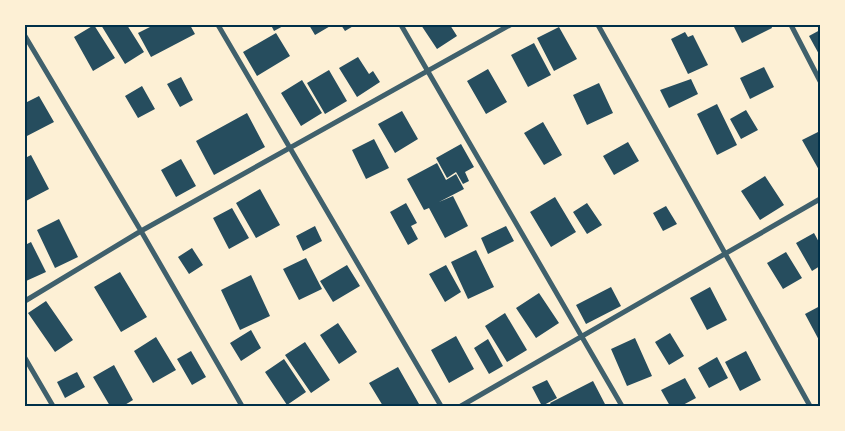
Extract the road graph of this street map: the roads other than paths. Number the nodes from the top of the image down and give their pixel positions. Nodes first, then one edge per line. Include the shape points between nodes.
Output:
1 (218, 25) edge
2 (401, 25) edge
3 (510, 25) edge
4 (598, 25) edge
5 (790, 25) edge
6 (25, 36) edge
7 (428, 70) junction
8 (820, 81) edge
9 (291, 147) junction
10 (820, 199) edge
11 (141, 231) junction
12 (723, 254) junction
13 (25, 301) edge
14 (581, 337) junction
15 (25, 358) edge
16 (53, 406) edge
17 (242, 406) edge
18 (441, 406) edge
19 (460, 406) edge
20 (622, 406) edge
21 (810, 406) edge

1 - 9 street
2 - 7 street
3 - 7 street
4 - 12 street
5 - 8 street
6 - 11 street
7 - 9 street
7 - 14 street
9 - 11 street
9 - 18 street
10 - 12 street
11 - 13 street
11 - 17 street
12 - 14 street
12 - 21 street
14 - 19 street
14 - 20 street
15 - 16 street

